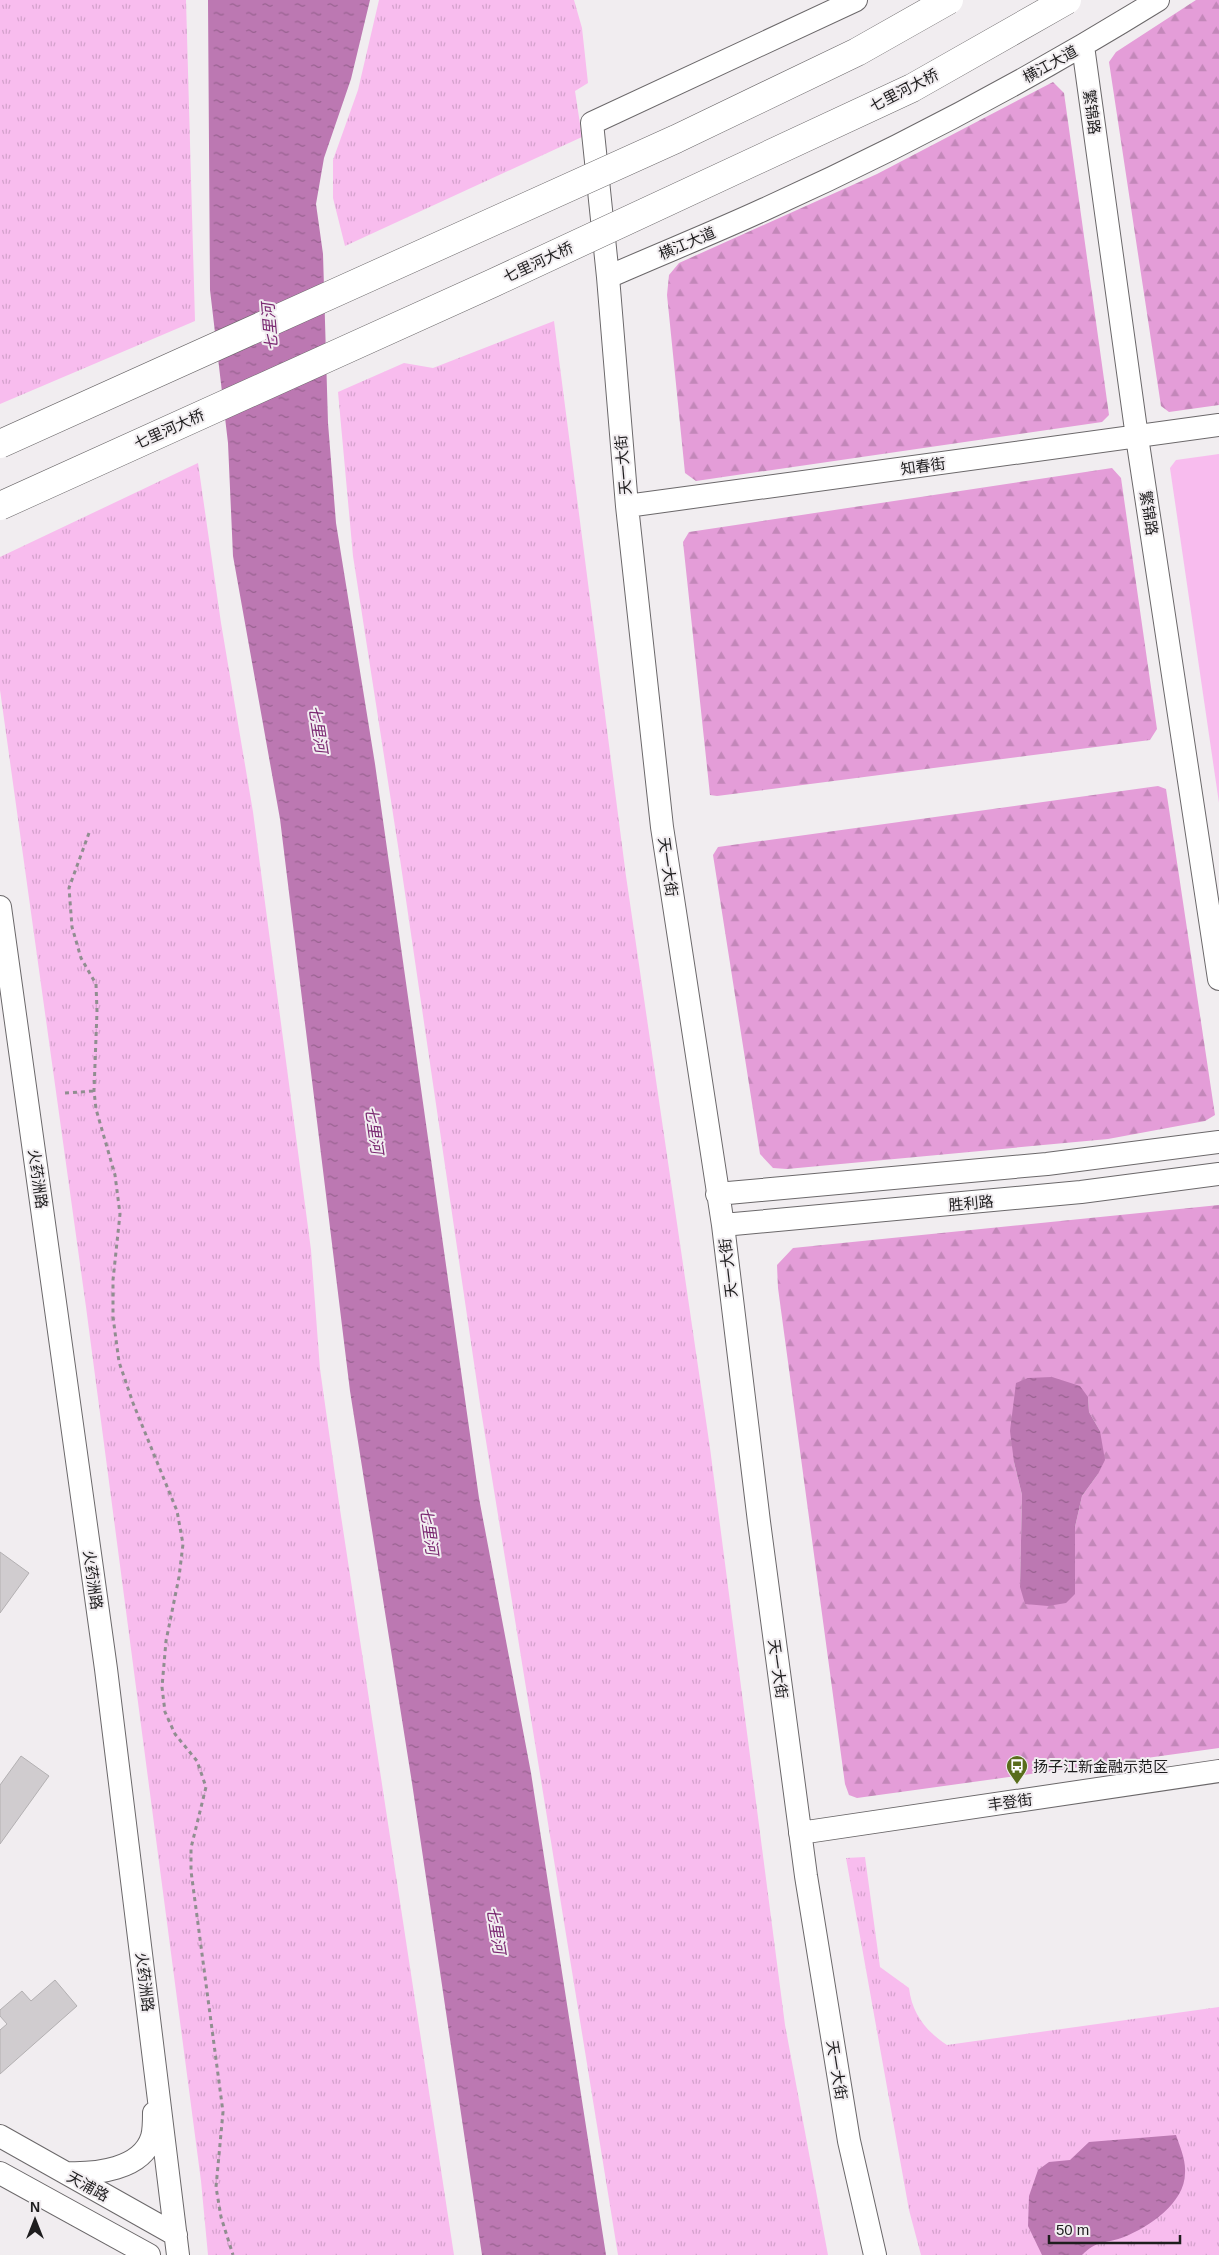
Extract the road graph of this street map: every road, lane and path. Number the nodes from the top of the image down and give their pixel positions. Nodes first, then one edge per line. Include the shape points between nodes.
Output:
1 (856, 0) edge
2 (948, 0) edge
3 (1067, 0) edge
4 (1158, 0) edge
5 (1083, 46) junction
6 (608, 277) junction
7 (1219, 425) edge
8 (1137, 437) junction
9 (0, 444) edge
10 (0, 506) edge
11 (627, 506) junction
12 (89, 833) dead end
13 (0, 907) edge
14 (1219, 979) edge
15 (94, 1091) junction
16 (65, 1093) dead end
17 (1219, 1142) edge
18 (1219, 1174) edge
19 (717, 1194) junction
20 (723, 1224) junction
21 (1219, 1771) edge
22 (800, 1833) junction
23 (158, 2085) junction
24 (0, 2136) edge
25 (0, 2173) edge
26 (66, 2173) junction
27 (177, 2245) edge
28 (150, 2255) edge
29 (233, 2255) edge
30 (875, 2255) edge

1 - 6 street via 592,124
2 - 9 highway, bridge via 857,52 676,139
3 - 10 highway, 七里河大桥, bridge via 912,88 511,275
4 - 5 street, 横江大道
5 - 6 street, 横江大道 via 970,109 765,209
5 - 8 street, 繁锦路
6 - 11 street, 天一大街
7 - 8 street, 知春街
8 - 11 street, 知春街
8 - 14 street, 繁锦路
11 - 19 street, 天一大街 via 662,827
12 - 15 path via 69,888 72,927 81,958 96,984
13 - 23 street, 火药洲路 via 103,1649
15 - 16 path
15 - 29 path via 115,1175 120,1214 113,1280 113,1317 119,1362 132,1403 177,1511 183,1544 166,1641 162,1687 164,1712 175,1734 197,1761 206,1787 191,1848 191,1871 223,2112 216,2187
17 - 19 street via 1047,1164
18 - 20 street, 胜利路 via 1080,1192
19 - 20 street, 天一大街
20 - 22 street, 天一大街
21 - 22 street, 丰登街
22 - 30 street, 天一大街 via 849,2141
23 - 26 street via 151,2138 138,2157 117,2168 92,2174
23 - 27 street, 火药洲路
24 - 26 street, 天浦路
25 - 28 street
26 - 27 street, 天浦路

